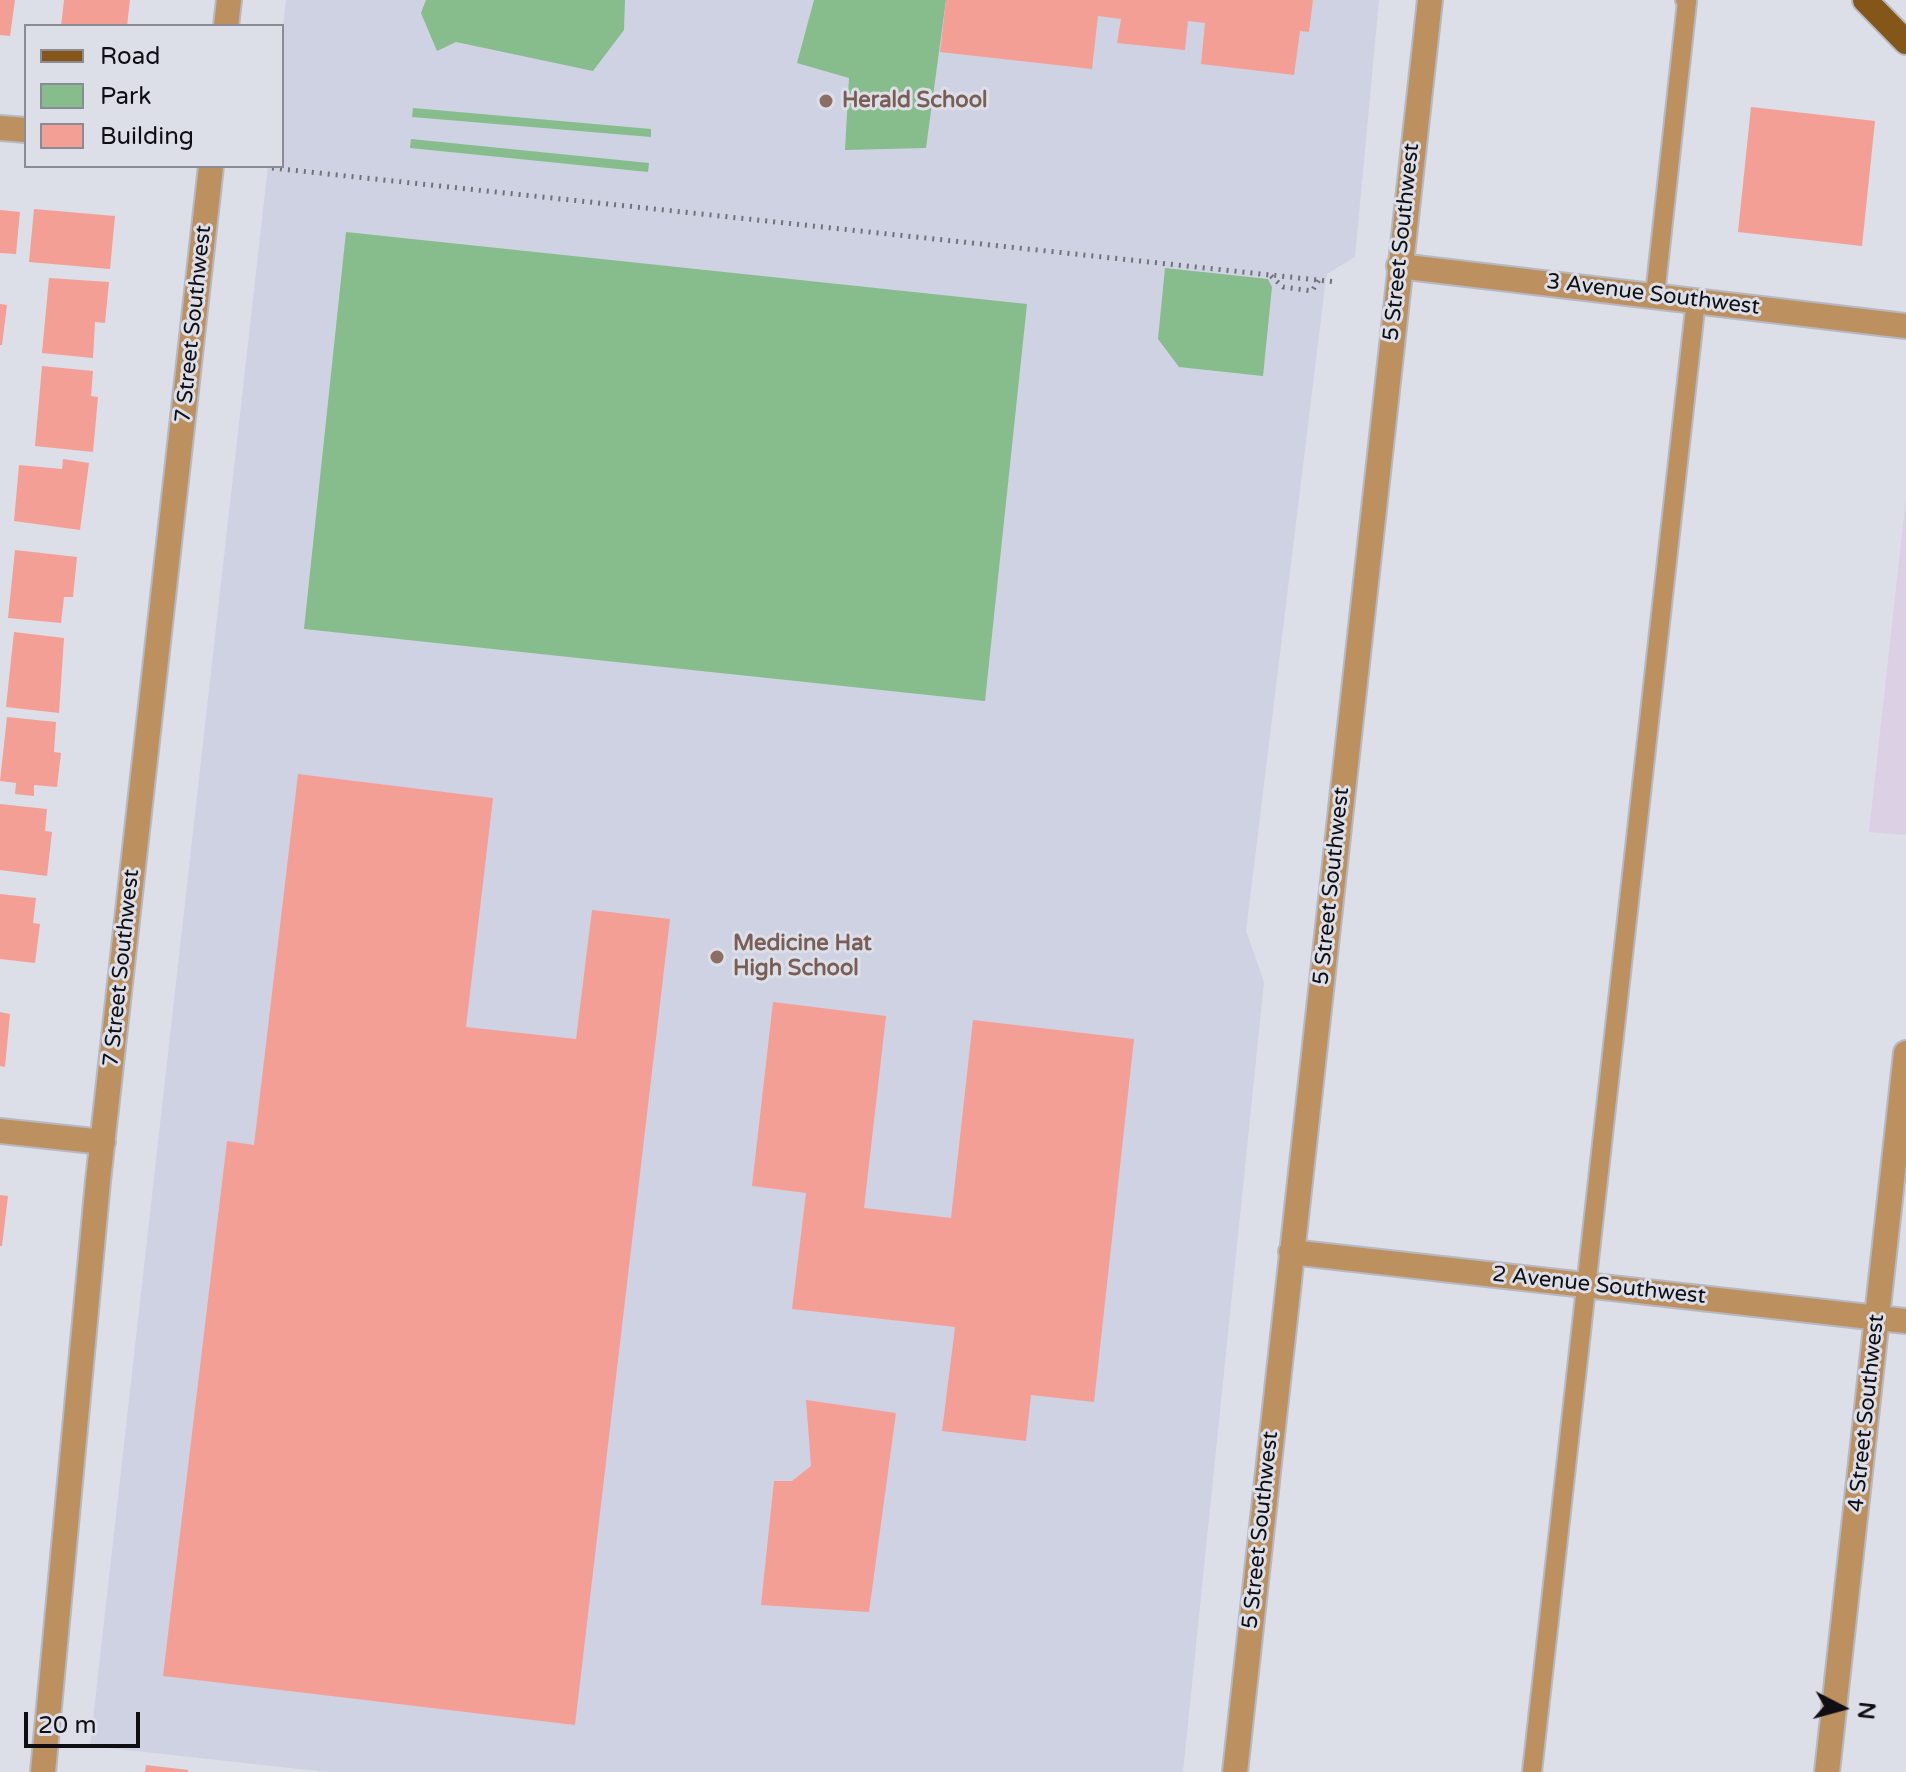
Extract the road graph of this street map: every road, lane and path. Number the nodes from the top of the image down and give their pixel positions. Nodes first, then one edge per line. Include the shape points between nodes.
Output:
1 (229, 0) edge
2 (1430, 0) edge
3 (1685, 0) edge
4 (1865, 0) edge
5 (226, 24) edge
6 (1906, 42) edge
7 (0, 128) edge
8 (24, 130) edge
9 (211, 168) edge
10 (272, 168) dead end
11 (1399, 266) junction
12 (1271, 275) junction
13 (1319, 280) junction
14 (1336, 282) dead end
15 (1655, 295) junction
16 (1696, 300) junction
17 (1906, 326) edge
18 (1906, 1053) edge
19 (0, 1131) edge
20 (103, 1142) junction
21 (1291, 1252) junction
22 (1588, 1284) junction
23 (1877, 1318) junction
24 (1906, 1321) edge
25 (43, 1772) edge
26 (1235, 1772) edge
27 (1532, 1772) edge
28 (1827, 1772) edge

1 - 5 street
2 - 11 street, 5 Street Southwest
3 - 15 lane
4 - 6 main road
7 - 8 street
9 - 20 street, 7 Street Southwest
10 - 12 path
11 - 15 street, 3 Avenue Southwest
11 - 21 street, 5 Street Southwest
12 - 13 path
12 - 13 path via 1283,287 1312,291
13 - 14 path
15 - 16 street, 3 Avenue Southwest
16 - 17 street, 3 Avenue Southwest
16 - 22 lane
18 - 23 street, 4 Street Southwest
19 - 20 street
20 - 25 street, 7 Street Southwest
21 - 22 street, 2 Avenue Southwest
21 - 26 street, 5 Street Southwest
22 - 23 street, 2 Avenue Southwest
22 - 27 lane
23 - 24 street, 2 Avenue Southwest
23 - 28 street, 4 Street Southwest

